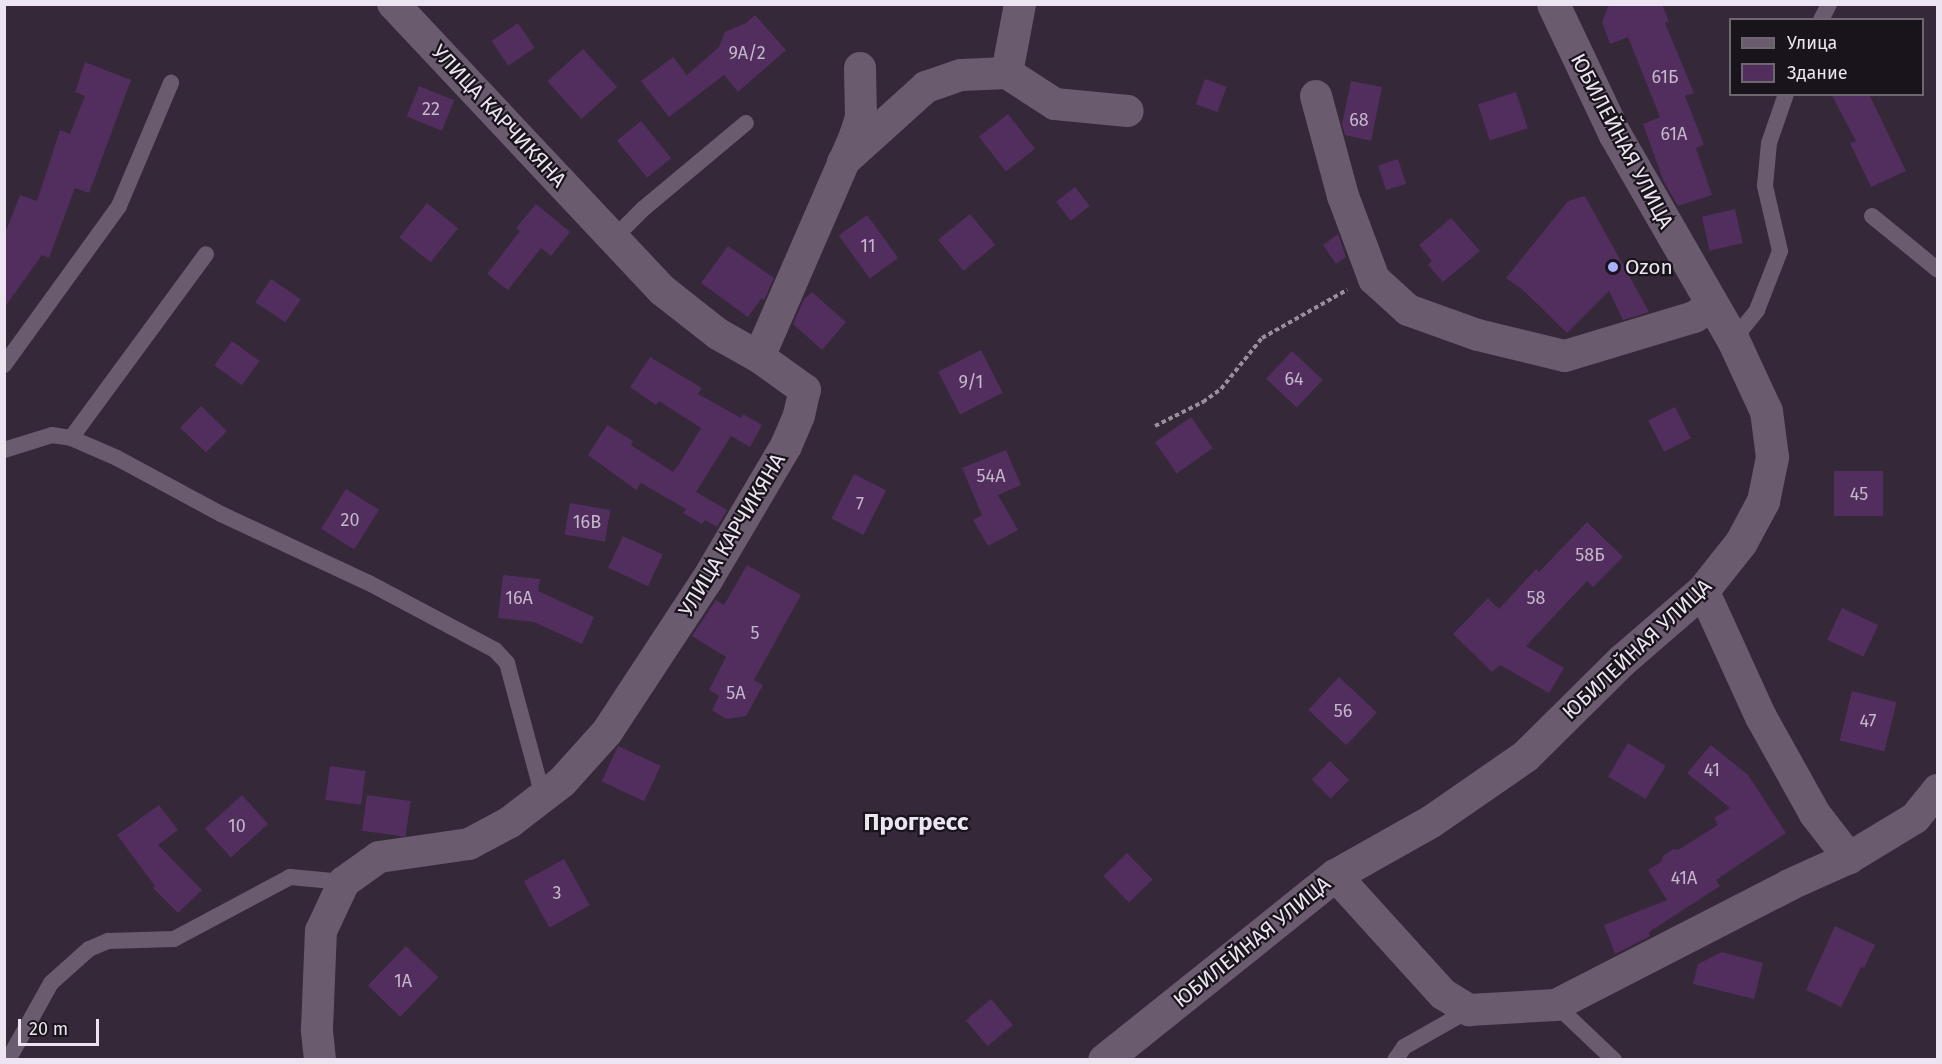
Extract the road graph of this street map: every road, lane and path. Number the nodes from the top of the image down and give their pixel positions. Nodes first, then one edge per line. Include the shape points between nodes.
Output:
1 (393, 4) edge
2 (1020, 4) edge
3 (1553, 4) edge
4 (1829, 4) edge
5 (1822, 18) edge
6 (860, 68) dead end
7 (1007, 73) junction
8 (171, 83) dead end
9 (1316, 96) dead end
10 (1785, 96) edge
11 (1128, 111) dead end
12 (746, 123) dead end
13 (843, 162) junction
14 (1872, 216) dead end
15 (614, 238) junction
16 (206, 254) dead end
17 (1938, 270) edge
18 (1374, 279) junction
19 (1712, 306) junction
20 (1733, 340) junction
21 (759, 357) junction
22 (4, 365) edge
23 (1155, 426) dead end
24 (71, 438) junction
25 (4, 450) edge
26 (1703, 590) junction
27 (1938, 790) edge
28 (543, 796) junction
29 (1849, 858) junction
30 (1335, 875) junction
31 (344, 882) junction
32 (1556, 1005) junction
33 (1469, 1010) junction
34 (8, 1059) edge
35 (320, 1059) edge
36 (1104, 1059) edge
37 (1395, 1059) edge
38 (1614, 1059) edge

1 - 15 street, УЛИЦА КАРЧИКЯНА
2 - 7 street
3 - 19 street, ЮБИЛЕЙНАЯ УЛИЦА via 1615,135
4 - 5 lane
6 - 13 street via 861,117
7 - 11 street via 1055,104
7 - 13 street via 961,75 926,87
8 - 22 lane via 119,206
9 - 18 street via 1343,196
10 - 20 lane via 1769,142 1765,186 1780,251 1757,310
12 - 15 lane
13 - 21 street
14 - 17 lane
15 - 21 street, УЛИЦА КАРЧИКЯНА via 662,290 718,334
16 - 24 lane
18 - 19 street via 1408,310 1478,336 1565,356 1694,317
18 - 23 path via 1342,291 1262,338 1221,389
19 - 20 street, ЮБИЛЕЙНАЯ УЛИЦА
20 - 26 street, ЮБИЛЕЙНАЯ УЛИЦА via 1766,411 1772,457 1763,501 1742,542
21 - 28 street, УЛИЦА КАРЧИКЯНА via 805,390 786,446 707,580 607,732 562,782
24 - 25 lane via 52,435
24 - 28 lane via 369,583 495,650 507,663
26 - 29 street via 1761,717 1815,814
26 - 30 street, ЮБИЛЕЙНАЯ УЛИЦА via 1622,660 1525,756 1431,821
27 - 29 street via 1915,818
28 - 31 street, УЛИЦА КАРЧИКЯНА via 510,822 469,844 379,857
29 - 32 street
30 - 33 street via 1443,994
30 - 36 street, ЮБИЛЕЙНАЯ УЛИЦА
31 - 34 lane via 290,877 174,939 108,941 89,949 51,983
31 - 35 street, УЛИЦА КАРЧИКЯНА via 321,931 317,1029
32 - 33 street
32 - 38 lane
33 - 37 lane via 1404,1047

